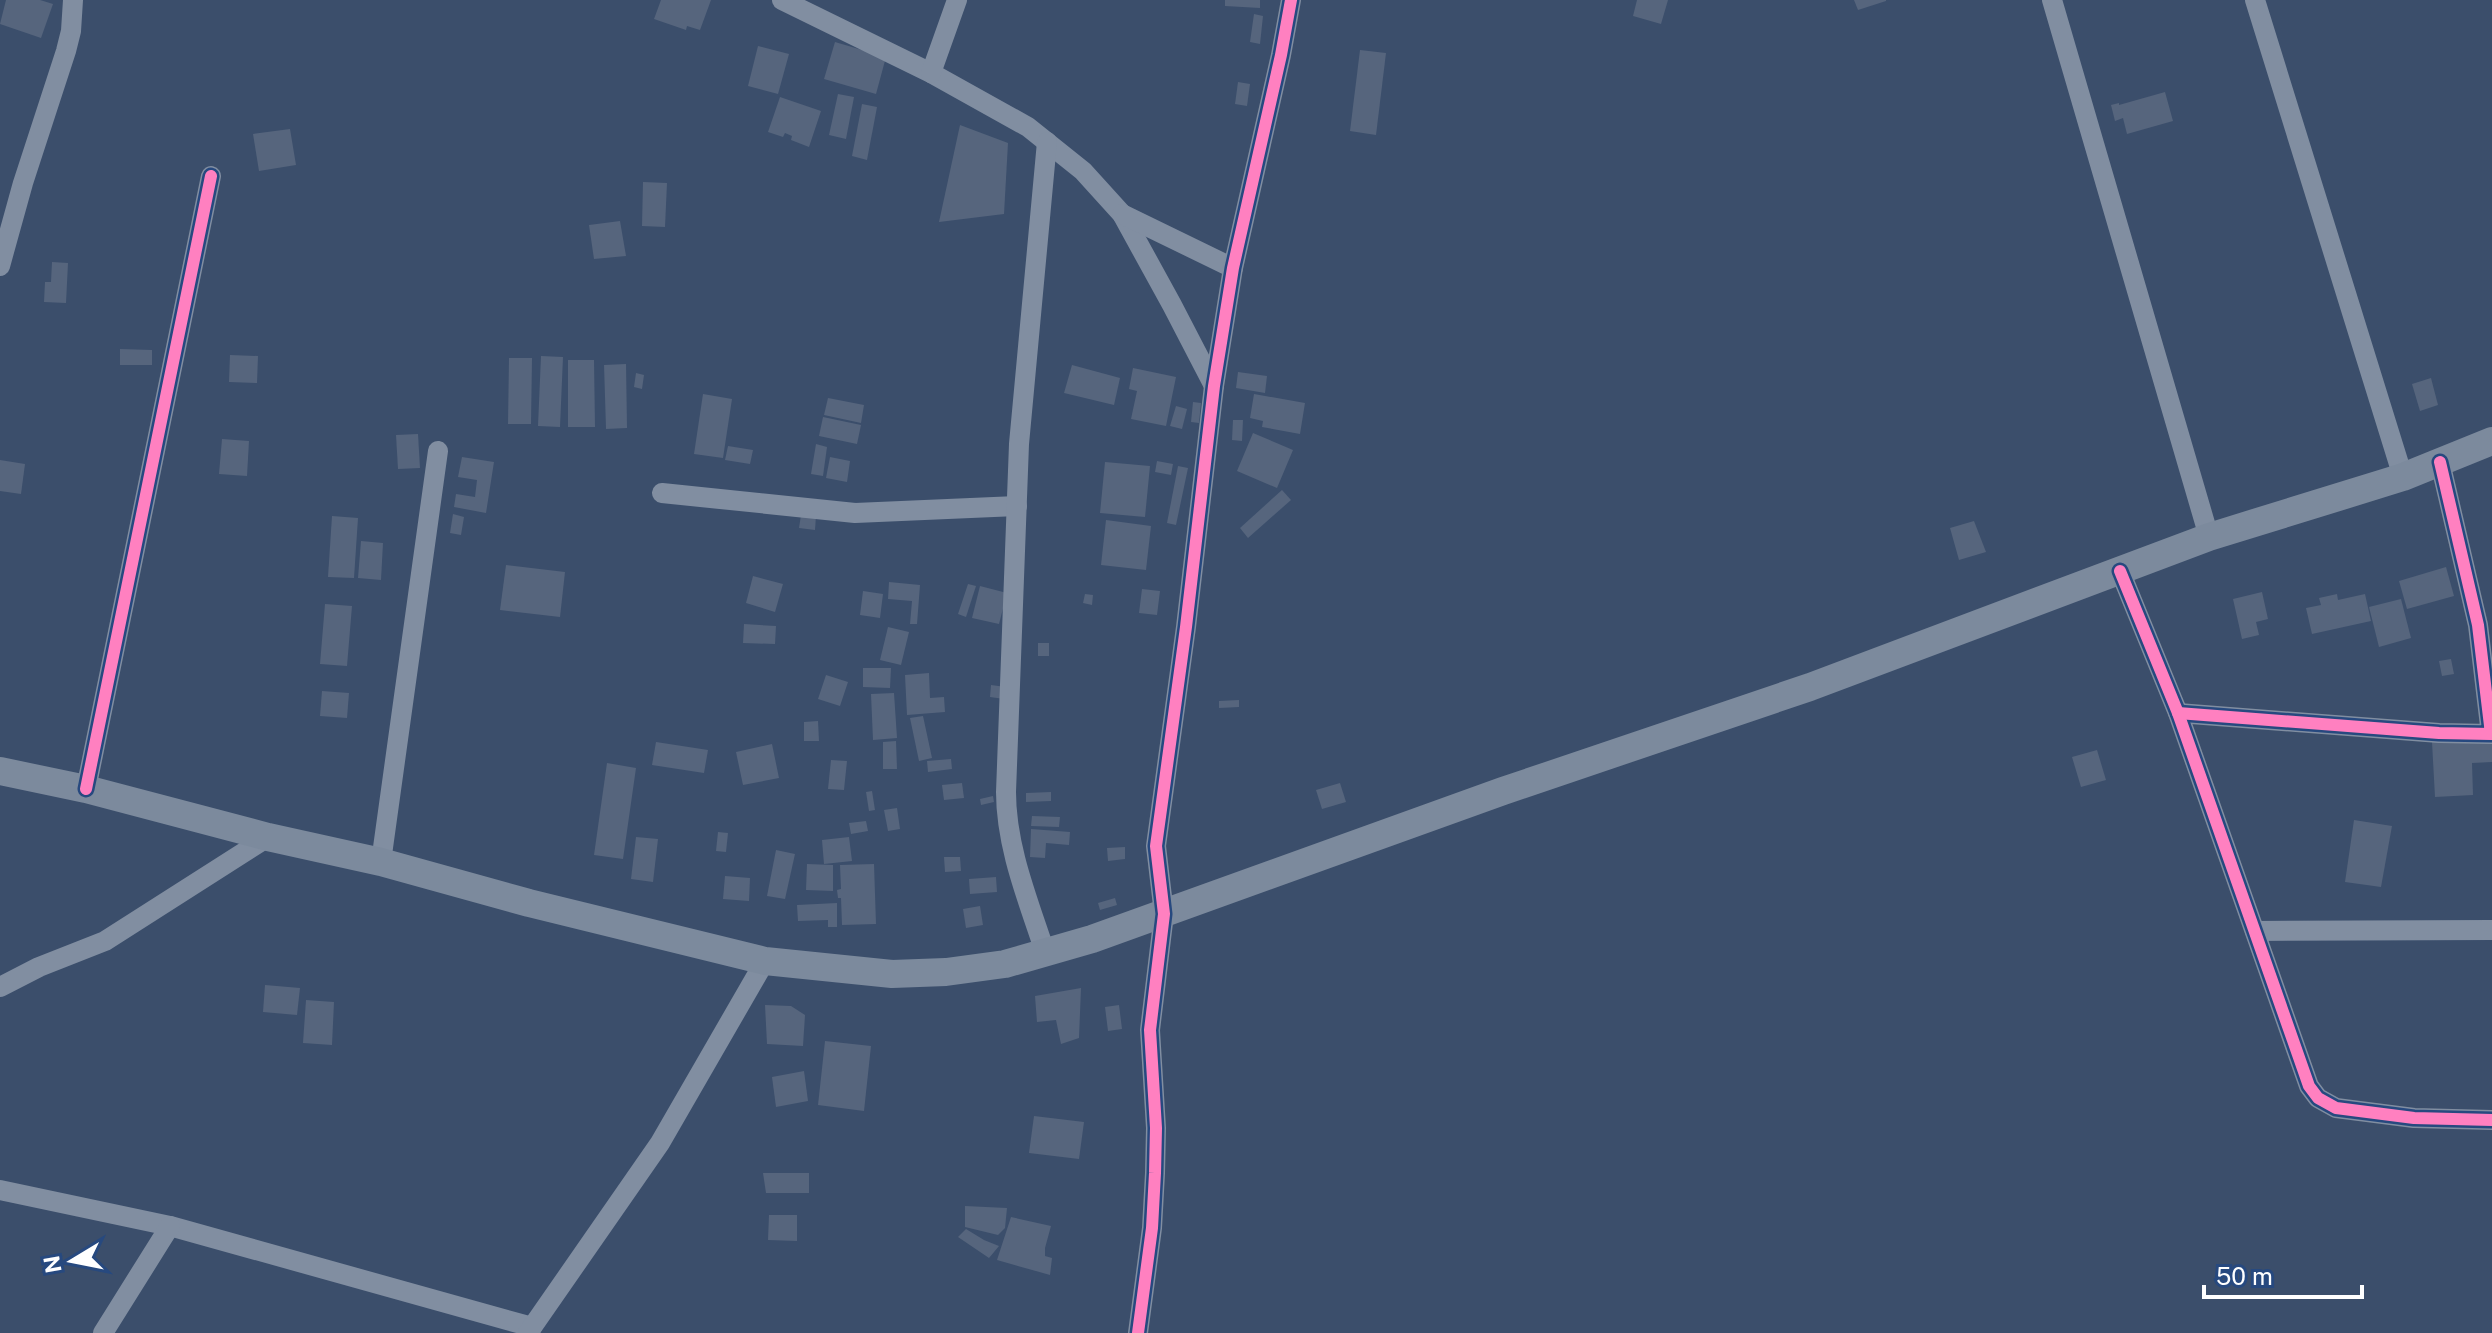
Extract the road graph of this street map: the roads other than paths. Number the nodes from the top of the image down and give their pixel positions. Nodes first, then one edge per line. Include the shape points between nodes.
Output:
1 (73, 0) edge
2 (782, 0) edge
3 (957, 0) edge
4 (1291, 0) edge
5 (2052, 0) edge
6 (2255, 0) edge
7 (931, 73) junction
8 (1047, 142) junction
9 (211, 176) dead end
10 (1122, 214) junction
11 (0, 266) edge
12 (1233, 268) junction
13 (1214, 386) junction
14 (2492, 441) edge
15 (438, 451) dead end
16 (2440, 462) junction
17 (2403, 477) junction
18 (662, 493) dead end
19 (1017, 506) junction
20 (2209, 537) junction
21 (2120, 571) junction
22 (2485, 625) edge
23 (2178, 713) junction
24 (2492, 734) edge
25 (0, 771) edge
26 (86, 789) junction
27 (268, 837) junction
28 (381, 862) junction
29 (1164, 914) junction
30 (2492, 930) edge
31 (2255, 931) junction
32 (1045, 952) junction
33 (765, 961) junction
34 (0, 987) edge
35 (2492, 1120) edge
36 (0, 1190) edge
37 (170, 1226) junction
38 (530, 1330) edge
39 (103, 1333) edge
40 (1138, 1333) edge

1 - 11 street via 66,51
2 - 7 street
3 - 7 street
4 - 12 street
5 - 20 street
6 - 17 street
7 - 8 street
8 - 10 street via 1083,171
8 - 19 street
9 - 26 street
10 - 12 street
10 - 13 street
12 - 13 street
13 - 29 street via 1156,846
14 - 16 main road
15 - 28 street
16 - 17 main road
16 - 22 street
17 - 20 main road
18 - 19 street via 855,513
19 - 32 street via 1006,809 1014,856
20 - 21 main road
21 - 23 street
21 - 29 main road via 1810,687
22 - 24 street
23 - 24 street
23 - 31 street
25 - 26 main road
26 - 27 main road
27 - 28 main road
27 - 34 street via 105,941
28 - 33 main road
29 - 32 main road
29 - 40 street via 1150,1030 1155,1187
30 - 31 street
31 - 35 street via 2309,1086 2318,1098 2336,1108 2369,1113
32 - 33 main road via 1005,964 892,974
33 - 38 street via 660,1143
36 - 37 street
37 - 38 street
37 - 39 street

